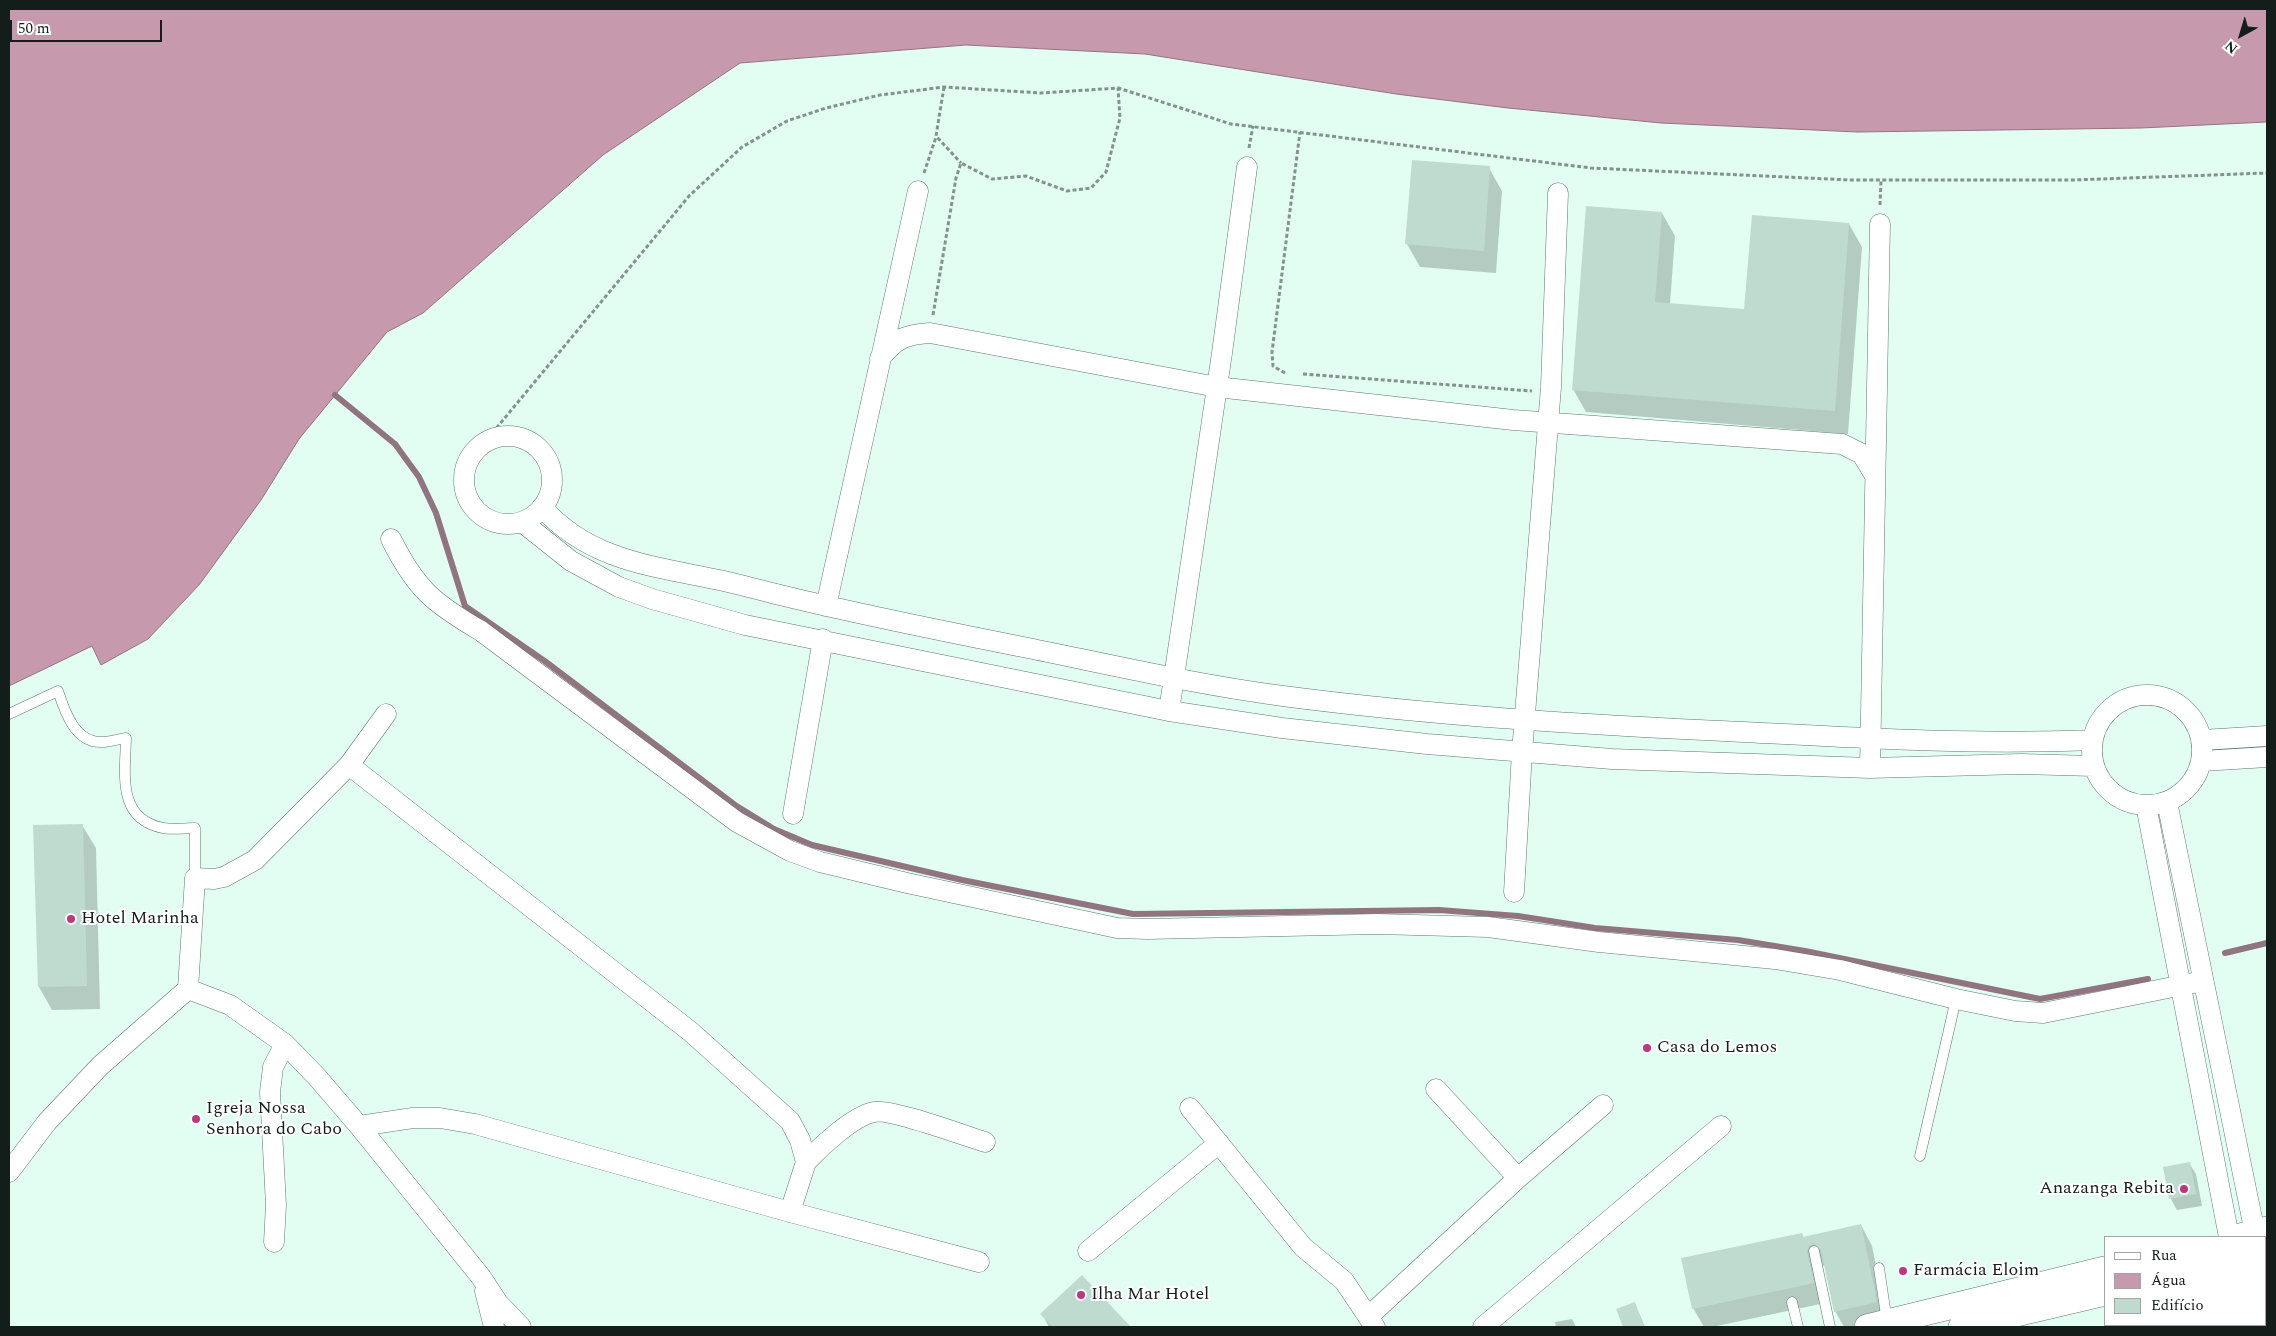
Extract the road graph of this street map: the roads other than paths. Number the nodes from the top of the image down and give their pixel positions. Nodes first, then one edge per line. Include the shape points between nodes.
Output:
1 (1247, 168) dead end
2 (918, 191) road end
3 (1558, 193) dead end
4 (1880, 224) road end
5 (880, 358) junction
6 (1217, 387) junction
7 (1548, 423) junction
8 (1874, 474) junction
9 (542, 507) junction
10 (522, 522) junction
11 (391, 539) dead end
12 (826, 606) junction
13 (823, 639) junction
14 (1174, 678) junction
15 (1169, 710) junction
16 (9, 714) edge
17 (386, 714) dead end
18 (1525, 719) junction
19 (2267, 736) edge
20 (1870, 739) junction
21 (2092, 740) junction
22 (2202, 740) junction
23 (1522, 752) junction
24 (2267, 757) edge
25 (2202, 761) junction
26 (349, 765) junction
27 (2094, 766) junction
28 (1870, 768) junction
29 (2167, 802) junction
30 (2146, 805) junction
31 (793, 814) dead end
32 (195, 878) junction
33 (1514, 892) dead end
34 (2203, 982) junction
35 (2180, 986) junction
36 (188, 989) junction
37 (1956, 999) junction
38 (285, 1044) junction
39 (1436, 1089) dead end
40 (1603, 1105) dead end
41 (1190, 1108) dead end
42 (359, 1126) junction
43 (1721, 1126) dead end
44 (985, 1142) dead end
45 (1219, 1143) junction
46 (1920, 1156) dead end
47 (806, 1162) junction
48 (9, 1172) edge
49 (1518, 1178) junction
50 (790, 1212) junction
51 (2229, 1236) edge
52 (2257, 1236) edge
53 (274, 1242) dead end
54 (1088, 1251) dead end
55 (1814, 1251) dead end
56 (979, 1262) dead end
57 (1879, 1268) dead end
58 (2104, 1269) edge
59 (481, 1277) junction
60 (2104, 1293) edge
61 (1792, 1302) dead end
62 (1372, 1322) edge
63 (1877, 1325) edge
64 (494, 1327) edge
65 (521, 1327) edge
66 (1483, 1327) edge
67 (1798, 1327) edge
68 (1830, 1327) edge
69 (1960, 1327) edge

1 - 6 street
2 - 5 street
3 - 7 street
4 - 8 street
5 - 6 street via 895,341 912,334 930,333
5 - 12 street
6 - 7 street
6 - 14 street
7 - 8 street via 1842,444 1862,454
7 - 18 street
8 - 20 street
9 - 10 street
9 - 10 street via 551,489 552,475 548,461 539,449 527,440 512,437 498,437 484,443 467,465 466,493 483,516 495,522
9 - 12 street via 568,533 603,553 634,563
10 - 13 street via 571,561 619,587 745,625
11 - 37 street via 406,569 426,595 452,615 481,631 736,822 790,851 820,862 1117,928 1377,924 1488,927 1599,942 1775,959 1840,970
12 - 14 street
13 - 15 street
13 - 31 street
14 - 15 street
14 - 18 street via 1282,696
15 - 23 street via 1282,728
16 - 32 lane via 58,691 68,720 84,738 101,742 126,738 126,795 134,814 164,828 195,828
17 - 26 street
18 - 20 street
18 - 23 street
19 - 22 street
20 - 21 street via 2021,743
20 - 28 street
21 - 22 street via 2108,710 2138,694 2164,697 2186,709
21 - 27 street
22 - 25 street
23 - 28 street via 1612,759
23 - 33 street
24 - 25 street
25 - 29 street via 2189,786
26 - 32 street via 250,864 224,877
26 - 47 street via 691,1032 790,1121
27 - 28 street via 2021,764
27 - 30 street via 2100,779 2120,798
29 - 30 street
29 - 34 street
30 - 35 street
32 - 36 street
34 - 35 street
34 - 52 street
35 - 37 street via 2043,1013
35 - 51 street
36 - 38 street via 230,1005
36 - 48 street via 100,1066 47,1122
37 - 46 lane
38 - 42 street
38 - 53 street via 273,1067 270,1092 276,1205
39 - 49 street
40 - 49 street
41 - 45 street
42 - 50 street via 413,1118 440,1118 475,1124
42 - 59 street
43 - 66 street
44 - 47 street via 892,1113 875,1111 860,1117
45 - 54 street
45 - 62 street via 1304,1247 1344,1280
47 - 50 street
49 - 62 street
50 - 56 street
55 - 68 lane
57 - 63 lane
58 - 63 street
59 - 64 street
59 - 65 street via 498,1303
60 - 69 street
61 - 67 lane

